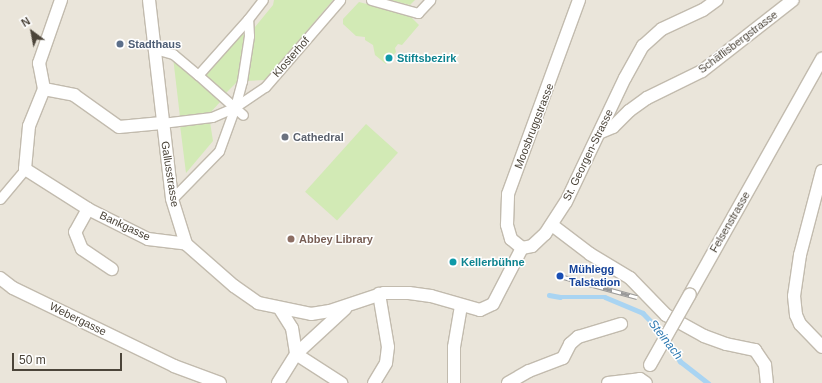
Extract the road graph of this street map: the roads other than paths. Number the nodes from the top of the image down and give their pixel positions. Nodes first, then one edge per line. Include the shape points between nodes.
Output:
1 (61, 0) edge
2 (149, 0) edge
3 (263, 0) edge
4 (340, 0) edge
5 (371, 0) edge
6 (423, 0) edge
7 (430, 0) edge
8 (579, 0) edge
9 (717, 0) edge
10 (793, 0) edge
11 (418, 14) junction
12 (248, 19) junction
13 (155, 49) junction
14 (822, 59) edge
15 (198, 75) junction
16 (44, 89) junction
17 (234, 107) junction
18 (243, 115) dead end
19 (162, 123) junction
20 (601, 132) junction
21 (26, 169) junction
22 (822, 171) edge
23 (172, 199) junction
24 (0, 200) edge
25 (88, 209) junction
26 (552, 225) junction
27 (186, 244) junction
28 (522, 248) junction
29 (112, 269) dead end
30 (0, 278) edge
31 (378, 294) junction
32 (350, 304) junction
33 (461, 306) junction
34 (280, 309) junction
35 (621, 324) dead end
36 (822, 346) edge
37 (296, 354) junction
38 (455, 377) edge
39 (641, 382) edge
40 (220, 383) edge
41 (278, 383) edge
42 (340, 383) edge
43 (374, 383) edge
44 (508, 383) edge
45 (608, 383) edge
46 (767, 383) edge

1 - 16 street via 39,63
2 - 13 street, Gallusstrasse
3 - 12 street
4 - 17 street, Klosterhof via 265,87
5 - 11 street
6 - 11 street
7 - 11 street
8 - 28 street, Moosbruggstrasse via 558,64 508,194 507,225 511,239
9 - 20 street, St. Georgen-Strasse via 703,10 662,29 643,46 624,78
10 - 20 street, Schäflisbergstrasse via 702,71 647,98 613,127
12 - 15 street
12 - 17 street via 249,36 242,81
13 - 15 street via 173,54
13 - 19 street, Gallusstrasse
14 - 39 street, Felsenstrasse, bridge
15 - 17 street
16 - 19 street via 74,95 119,127
16 - 21 street via 29,126
17 - 18 street
17 - 19 street, Klosterhof via 212,117
17 - 23 street via 219,151
19 - 23 street, Gallusstrasse
20 - 26 street, St. Georgen-Strasse via 580,177
21 - 24 street
21 - 25 street, Bankgasse
22 - 36 street via 800,255 794,296 796,315 800,324
23 - 27 street, Gallusstrasse
25 - 27 street, Bankgasse via 148,239
25 - 29 street, Bankgasse via 75,232 82,249
26 - 28 street, St. Georgen-Strasse via 532,246
26 - 46 street via 590,254 633,280 666,315 704,336 755,350 764,365
27 - 34 street via 234,286 258,303
28 - 33 street via 493,304 480,310
30 - 40 street, Webergasse via 20,291 202,378
31 - 32 street
31 - 33 street via 424,295
31 - 43 street via 388,347 386,363
32 - 34 street via 311,314
32 - 37 street
33 - 38 street via 454,347
34 - 37 street via 292,328
35 - 44 street via 578,336 570,344 563,358 529,371
37 - 41 street
37 - 42 street
39 - 45 street

